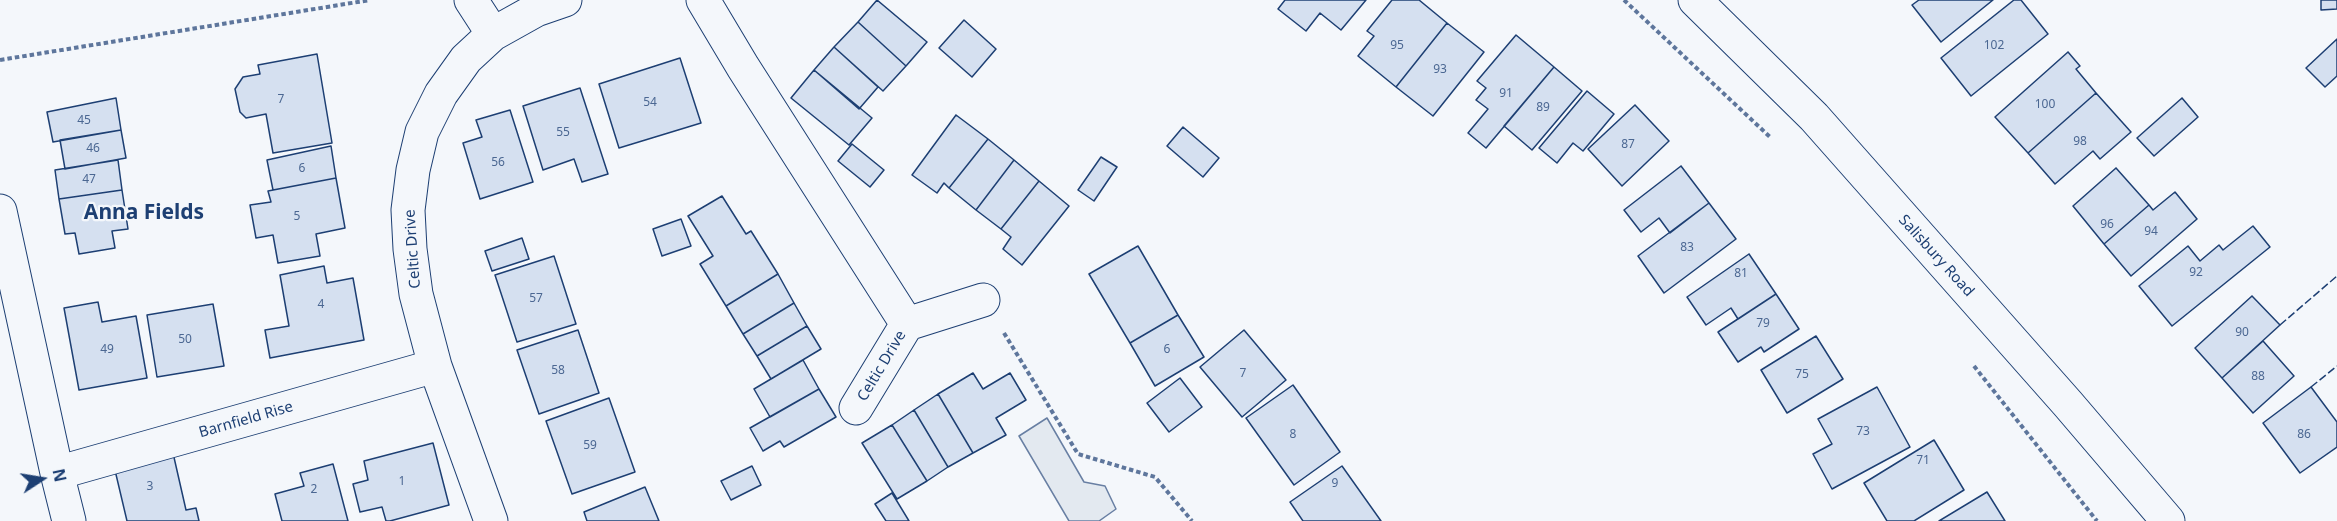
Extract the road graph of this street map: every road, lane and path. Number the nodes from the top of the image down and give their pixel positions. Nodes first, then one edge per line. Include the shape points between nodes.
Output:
1 (370, 0) edge
2 (471, 0) edge
3 (564, 0) edge
4 (703, 0) edge
5 (1624, 0) edge
6 (1695, 0) edge
7 (493, 34) junction
8 (0, 60) edge
9 (1777, 143) dead end
10 (0, 211) edge
11 (983, 300) joint
12 (908, 324) junction
13 (1973, 364) dead end
14 (435, 366) junction
15 (856, 408) dead end
16 (57, 473) junction
17 (69, 521) edge
18 (491, 521) edge
19 (1192, 521) edge
20 (2097, 521) edge
21 (2168, 521) edge

1 - 8 path
2 - 7 street
3 - 7 street, Celtic Drive via 536,10
4 - 12 street, Celtic Drive
5 - 9 path
6 - 21 street, Salisbury Road via 1814,117
7 - 14 street, Celtic Drive via 466,59 441,94 423,132 413,170 408,210 410,249 416,294
10 - 16 street
11 - 12 street, Celtic Drive
11 - 19 path via 1078,454 1155,477
12 - 15 street, Celtic Drive
13 - 20 path
14 - 16 street, Barnfield Rise
14 - 18 street, Celtic Drive
16 - 17 street

